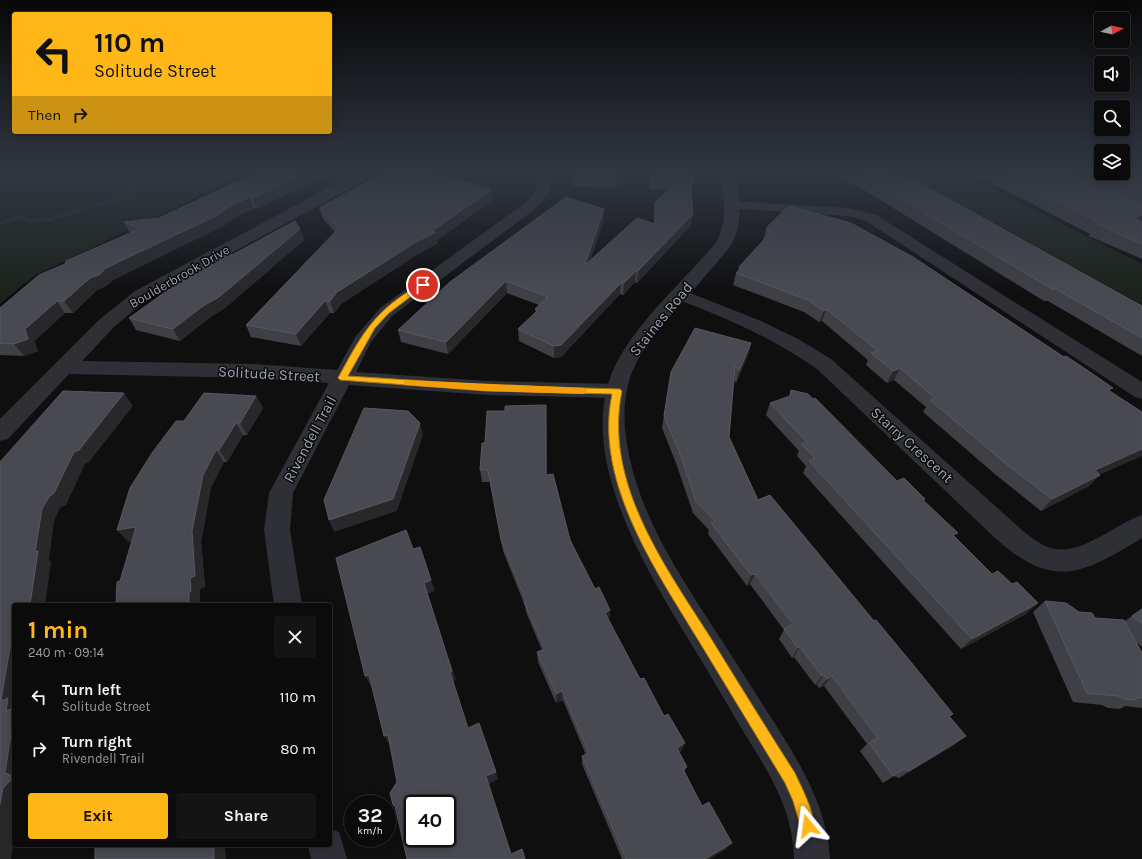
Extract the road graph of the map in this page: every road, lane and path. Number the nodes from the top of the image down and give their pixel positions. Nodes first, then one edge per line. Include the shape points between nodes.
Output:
1 (295, 212) edge
2 (522, 212) edge
3 (732, 212) edge
4 (848, 212) edge
5 (680, 294) junction
6 (64, 367) junction
7 (343, 378) junction
8 (617, 391) junction
9 (1142, 392) edge
10 (0, 433) edge
11 (1142, 526) edge
12 (288, 603) edge
13 (326, 847) edge
14 (329, 859) edge
15 (812, 859) edge

1 - 6 street, Boulderbrook Drive via 141,295 107,323
2 - 7 street, Rivendell Trail via 386,312 363,340
3 - 5 street, Staines Road via 731,228 723,245
4 - 9 street via 871,218
5 - 8 street, Staines Road via 646,332 629,358 621,374
5 - 11 street, Starry Crescent via 713,306 779,338 824,364 1031,552 1063,561 1096,550
6 - 7 street, Solitude Street via 254,371
6 - 10 street, Boulderbrook Drive
7 - 8 street, Solitude Street via 487,388
7 - 12 street, Rivendell Trail via 281,493 276,530
8 - 15 street, Staines Road via 613,410 614,433 619,469 629,503 663,573 790,778 806,818
13 - 14 street

